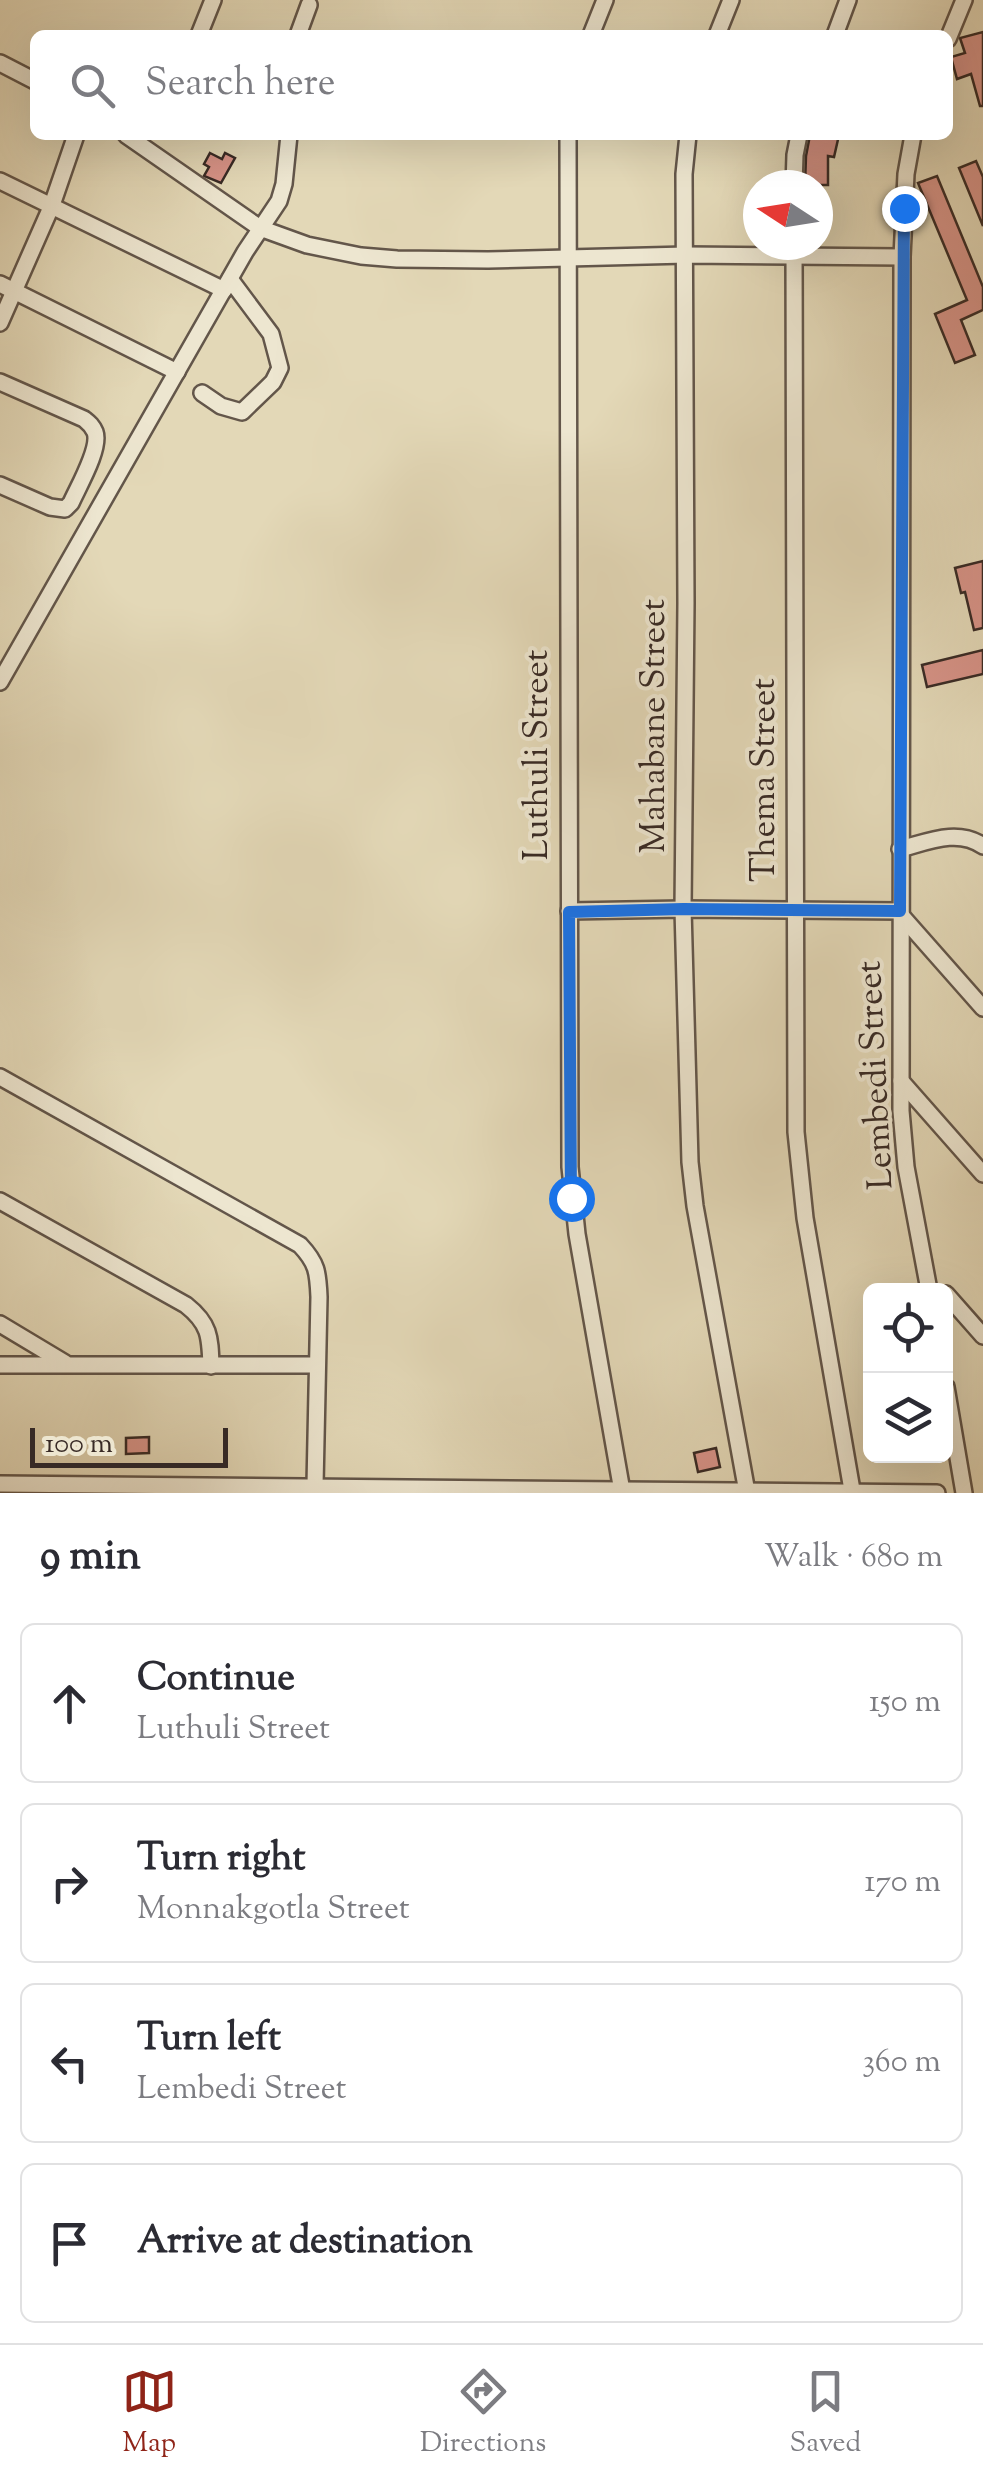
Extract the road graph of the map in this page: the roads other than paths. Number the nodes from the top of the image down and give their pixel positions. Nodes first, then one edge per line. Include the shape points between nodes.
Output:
1 (213, 0) edge
2 (604, 0) edge
3 (731, 0) edge
4 (848, 0) edge
5 (964, 0) edge
6 (309, 5) dead end
7 (201, 30) edge
8 (300, 30) edge
9 (593, 30) edge
10 (719, 30) edge
11 (837, 30) edge
12 (952, 30) edge
13 (0, 63) edge
14 (30, 78) edge
15 (74, 140) edge
16 (133, 140) edge
17 (288, 140) edge
18 (568, 140) edge
19 (687, 140) edge
20 (797, 140) edge
21 (912, 140) edge
22 (794, 170) edge
23 (0, 181) edge
24 (52, 205) junction
25 (260, 228) junction
26 (743, 252) edge
27 (833, 253) edge
28 (686, 255) junction
29 (566, 257) junction
30 (902, 257) junction
31 (794, 260) edge
32 (227, 284) junction
33 (6, 287) edge
34 (0, 322) edge
35 (176, 372) junction
36 (0, 382) edge
37 (202, 393) dead end
38 (0, 485) edge
39 (0, 682) edge
40 (983, 846) edge
41 (900, 849) junction
42 (683, 909) junction
43 (795, 910) junction
44 (569, 912) junction
45 (900, 912) junction
46 (983, 1008) edge
47 (0, 1077) edge
48 (901, 1081) junction
49 (983, 1174) edge
50 (0, 1201) edge
51 (926, 1271) junction
52 (928, 1283) edge
53 (936, 1283) edge
54 (953, 1302) edge
55 (0, 1324) edge
56 (983, 1336) edge
57 (0, 1365) edge
58 (70, 1366) junction
59 (211, 1366) junction
60 (317, 1366) junction
61 (953, 1428) edge
62 (0, 1484) edge
63 (315, 1486) junction
64 (454, 1490) edge
65 (852, 1490) junction
66 (622, 1491) edge
67 (746, 1492) edge
68 (937, 1493) edge
69 (964, 1493) edge

1 - 7 street
2 - 9 street
3 - 10 street
4 - 11 street
5 - 12 street
6 - 8 street
13 - 14 street
15 - 24 street
16 - 25 street
17 - 25 street via 279,201
18 - 29 street, Luthuli Street
19 - 28 street, Mahabane Street
20 - 22 street
21 - 30 street, Lembedi Street
23 - 24 street
24 - 32 street
24 - 33 street
25 - 29 street via 361,256
25 - 32 street
26 - 28 street
27 - 30 street
28 - 29 street
28 - 42 street, Mahabane Street
29 - 44 street, Luthuli Street
30 - 41 street, Lembedi Street
31 - 43 street, Thema Street
32 - 35 street
32 - 37 street via 272,334 280,368 242,412
33 - 34 street
33 - 35 street
35 - 39 street
36 - 38 street via 84,419 97,436 64,508
40 - 41 street via 958,837
41 - 45 street, Lembedi Street
42 - 43 street
42 - 44 street
42 - 67 street, Mahabane Street via 692,1177
43 - 45 street
43 - 65 street, Thema Street via 800,1182
44 - 66 street, Luthuli Street via 571,1198
45 - 46 street
45 - 48 street, Lembedi Street
47 - 60 street via 300,1245 318,1277
48 - 49 street
48 - 51 street, Lembedi Street via 906,1167
50 - 59 street via 186,1305 210,1336
51 - 52 street, Lembedi Street
51 - 53 street
54 - 56 street
55 - 58 street
57 - 58 street
58 - 59 street
59 - 60 street
60 - 63 street
61 - 69 street
62 - 63 street
63 - 64 street
64 - 66 street
65 - 67 street
65 - 68 street
66 - 67 street

